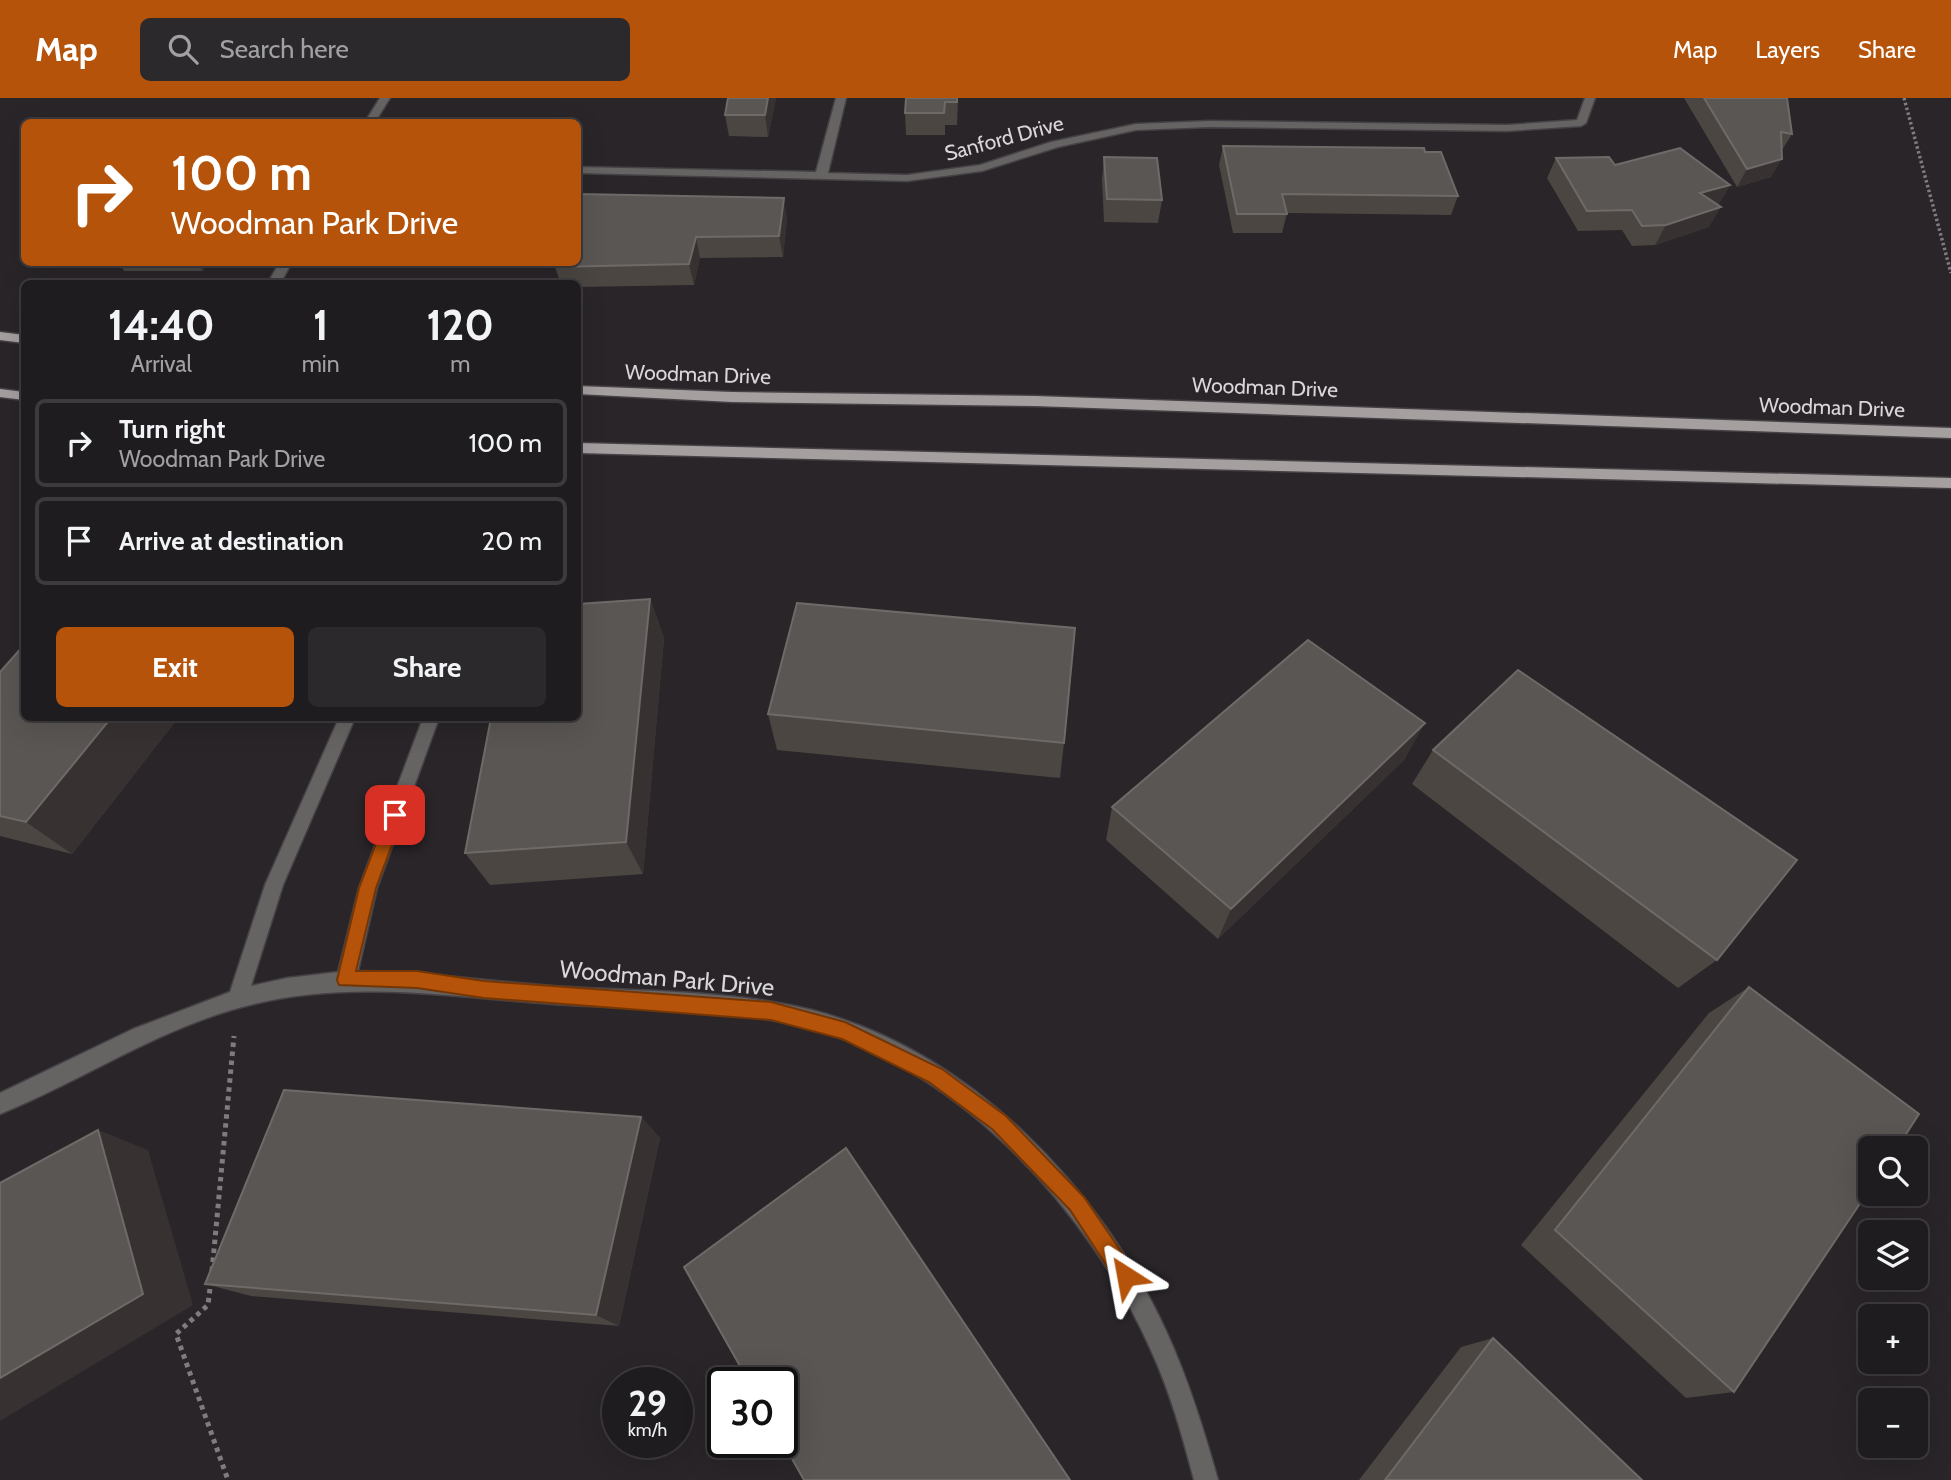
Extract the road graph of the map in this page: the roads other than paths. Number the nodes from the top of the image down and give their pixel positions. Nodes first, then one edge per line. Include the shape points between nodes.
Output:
1 (386, 98) edge
2 (841, 98) edge
3 (1590, 98) edge
4 (372, 119) edge
5 (581, 170) edge
6 (821, 177) junction
7 (0, 335) edge
8 (21, 338) edge
9 (581, 390) edge
10 (0, 393) edge
11 (21, 396) edge
12 (1950, 433) edge
13 (581, 447) edge
14 (1951, 482) edge
15 (347, 721) edge
16 (430, 721) edge
17 (345, 980) junction
18 (237, 1000) junction
19 (0, 1104) edge
20 (1206, 1480) edge

1 - 4 street
2 - 6 street
3 - 6 street, Sanford Drive via 1581,123 1507,128 1179,124 1094,134 945,175
5 - 6 street, Sanford Drive
7 - 8 main road
9 - 12 main road, Woodman Drive via 1049,401
10 - 11 main road
13 - 14 main road
15 - 18 street via 274,885
16 - 17 street via 368,888
17 - 18 street, Woodman Park Drive
17 - 20 street, Woodman Park Drive via 417,979 484,990 771,1011 845,1031 936,1076 999,1123 1077,1203 1112,1255 1168,1363
18 - 19 street, Woodman Park Drive via 182,1015

